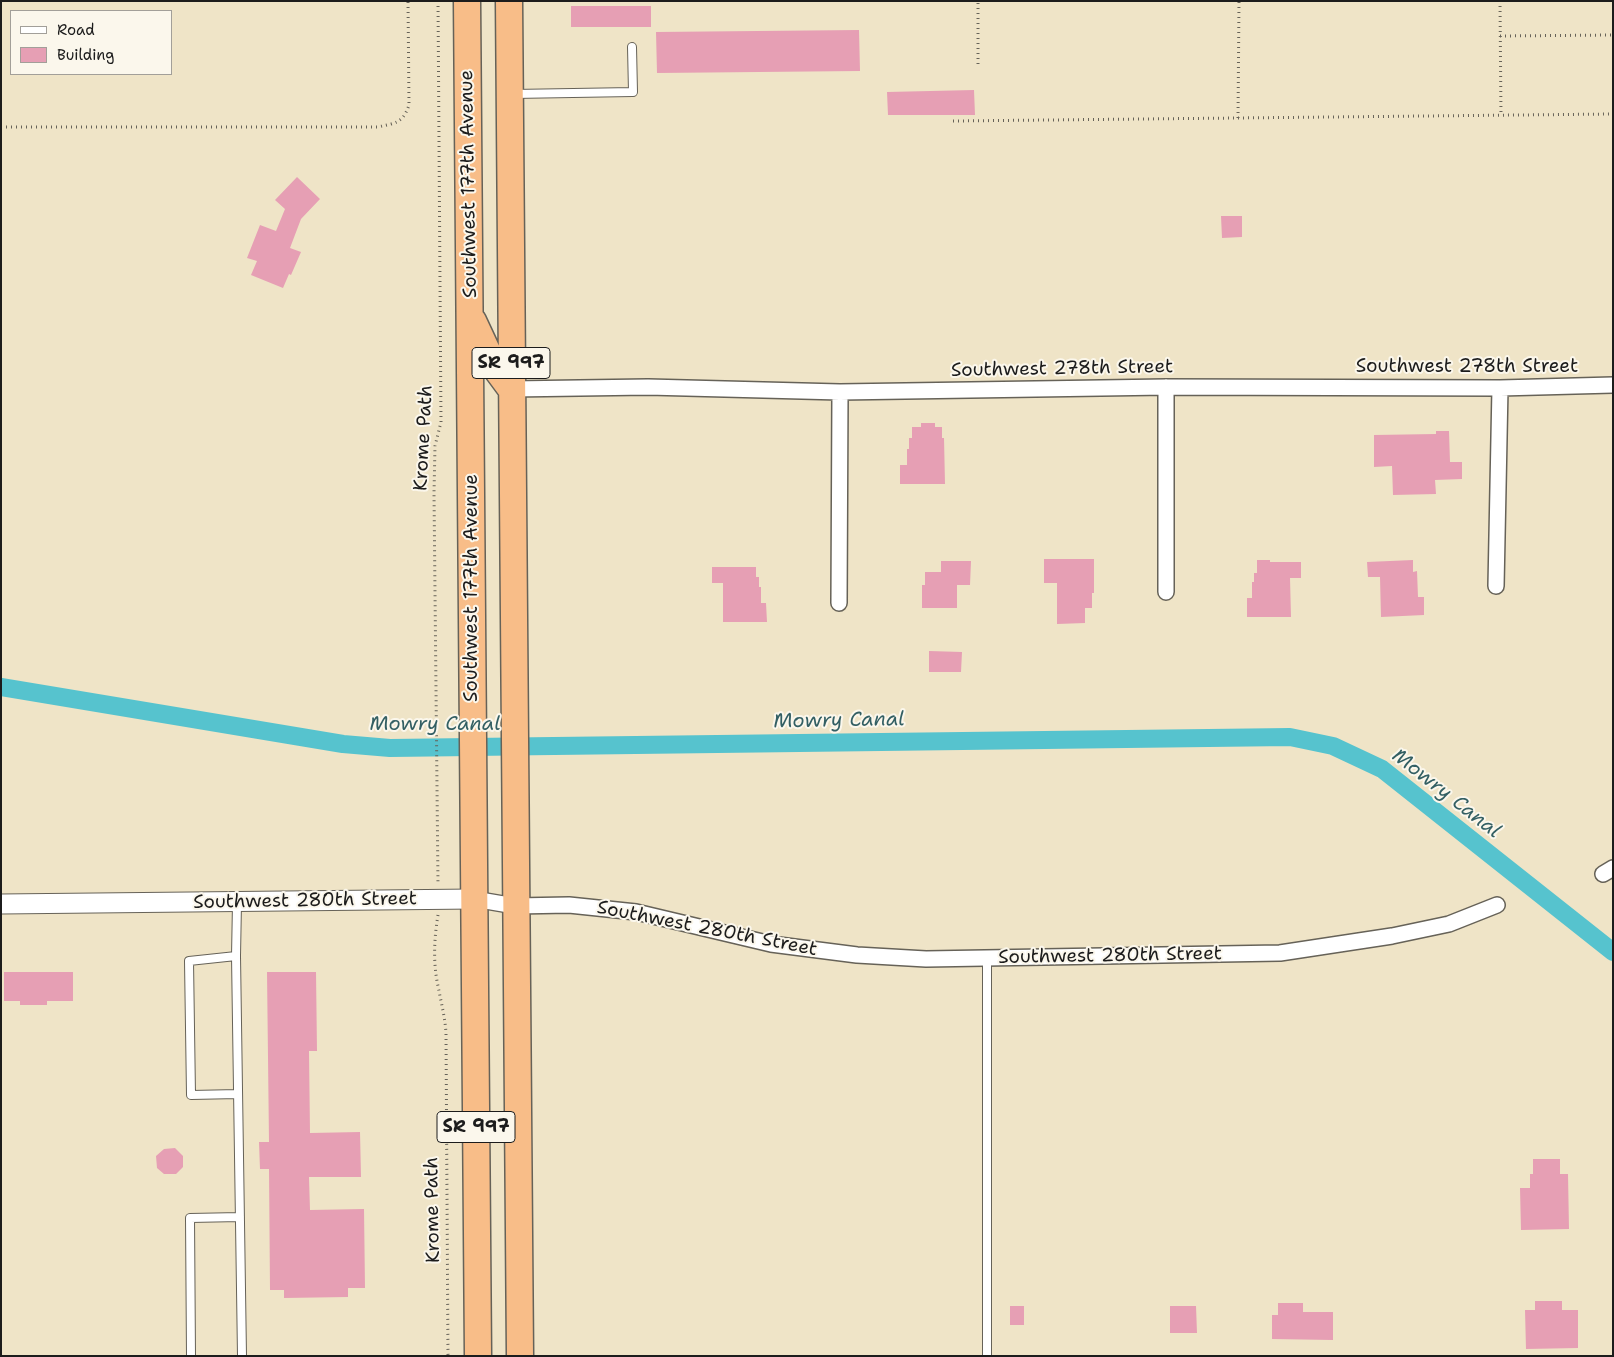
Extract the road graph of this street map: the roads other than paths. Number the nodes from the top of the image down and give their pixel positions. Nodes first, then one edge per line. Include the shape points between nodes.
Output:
1 (467, 1) edge
2 (509, 1) edge
3 (632, 47) dead end
4 (510, 94) junction
5 (470, 316) junction
6 (1613, 385) edge
7 (1166, 387) junction
8 (512, 388) junction
9 (1500, 388) junction
10 (840, 392) junction
11 (1496, 586) dead end
12 (1166, 592) dead end
13 (839, 604) dead end
14 (474, 899) junction
15 (237, 901) junction
16 (1, 904) edge
17 (1497, 905) dead end
18 (515, 906) junction
19 (236, 956) junction
20 (987, 958) junction
21 (238, 1094) junction
22 (240, 1218) junction
23 (192, 1356) edge
24 (242, 1356) edge
25 (478, 1356) edge
26 (520, 1356) edge
27 (987, 1356) edge

1 - 5 highway, Southwest 177th Avenue / SR 997
2 - 4 highway, SR 997
3 - 4 lane via 634,92
4 - 8 highway, SR 997
5 - 8 highway via 494,366
5 - 14 highway, Southwest 177th Avenue / SR 997
6 - 9 street, Southwest 278th Street
7 - 9 street, Southwest 278th Street
7 - 10 street, Southwest 278th Street
7 - 12 street
8 - 10 street, Southwest 278th Street via 648,387
8 - 18 highway, SR 997
9 - 11 street
10 - 13 street
14 - 15 street, Southwest 280th Street
14 - 18 street, Southwest 280th Street
14 - 25 highway, Southwest 177th Avenue / SR 997
15 - 16 street, Southwest 280th Street
15 - 19 lane
17 - 20 street, Southwest 280th Street via 1450,924 1280,953
18 - 20 street, Southwest 280th Street via 569,905 636,912 771,944 857,955
18 - 26 highway, SR 997
19 - 21 lane
19 - 21 lane via 189,961 191,1095
20 - 27 lane
21 - 22 lane
22 - 23 lane via 190,1218
22 - 24 lane

